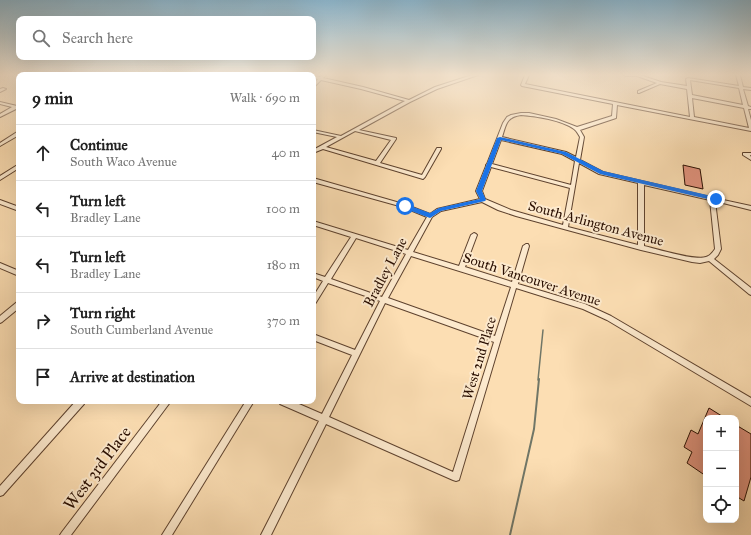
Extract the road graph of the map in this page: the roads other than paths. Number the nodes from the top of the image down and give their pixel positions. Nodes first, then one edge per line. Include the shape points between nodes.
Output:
1 (405, 100) edge
2 (599, 100) edge
3 (690, 100) edge
4 (710, 100) edge
5 (409, 101) joint
6 (0, 103) edge
7 (615, 103) junction
8 (16, 107) edge
9 (16, 108) edge
10 (749, 108) edge
11 (0, 116) edge
12 (692, 118) junction
13 (577, 129) junction
14 (355, 130) junction
15 (751, 130) edge
16 (316, 132) edge
17 (16, 135) edge
18 (341, 137) junction
19 (500, 138) junction
20 (0, 145) edge
21 (322, 147) junction
22 (439, 149) dead end
23 (316, 150) edge
24 (751, 154) edge
25 (751, 159) edge
26 (577, 161) junction
27 (377, 163) junction
28 (488, 165) junction
29 (16, 168) edge
30 (0, 178) edge
31 (316, 181) edge
32 (641, 182) junction
33 (572, 187) junction
34 (712, 198) junction
35 (483, 200) junction
36 (0, 202) edge
37 (16, 208) edge
38 (751, 208) edge
39 (430, 216) junction
40 (316, 224) edge
41 (565, 228) junction
42 (354, 236) junction
43 (474, 236) dead end
44 (526, 246) dead end
45 (641, 248) junction
46 (410, 252) junction
47 (708, 260) junction
48 (0, 265) edge
49 (461, 269) junction
50 (16, 273) edge
51 (316, 276) edge
52 (327, 280) junction
53 (514, 286) junction
54 (751, 292) edge
55 (316, 297) edge
56 (384, 299) junction
57 (16, 307) edge
58 (0, 320) edge
59 (316, 338) edge
60 (498, 340) junction
61 (357, 354) junction
62 (751, 402) edge
63 (78, 404) edge
64 (165, 404) edge
65 (248, 404) edge
66 (289, 404) edge
67 (324, 420) junction
68 (0, 492) edge
69 (65, 535) edge
70 (167, 535) edge
71 (266, 535) edge

1 - 5 street
2 - 7 street
3 - 12 street
4 - 10 street
5 - 14 street
6 - 8 street
7 - 12 street
7 - 13 street via 614,117
9 - 11 street
10 - 15 street
12 - 15 street
13 - 19 street via 566,123 522,114 512,116 504,123
13 - 26 street via 582,137
14 - 18 street
14 - 27 street via 394,139
16 - 18 street
17 - 20 street
18 - 21 street
19 - 26 street via 564,153
19 - 28 street
21 - 23 street
21 - 27 street
22 - 27 street via 423,177
24 - 25 street via 745,154
26 - 32 street via 602,173
26 - 33 street
28 - 33 street
28 - 35 street via 479,191
29 - 30 street
31 - 39 street via 405,206
32 - 34 street
32 - 45 street
33 - 41 street
34 - 38 street
34 - 47 street via 718,249 715,256
35 - 39 street via 439,210
35 - 41 street, South Arlington Avenue via 509,212
36 - 37 street
39 - 46 street, Bradley Lane
40 - 42 street, South Vancouver Avenue
41 - 45 street, South Arlington Avenue
42 - 46 street, South Vancouver Avenue
42 - 52 street
43 - 49 street
44 - 53 street, West 2nd Place
45 - 47 street, South Arlington Avenue via 692,260
46 - 49 street, South Vancouver Avenue
46 - 56 street, Bradley Lane
47 - 54 street
48 - 50 street
49 - 53 street, South Vancouver Avenue
51 - 52 street
52 - 55 street
52 - 56 street
53 - 60 street, West 2nd Place
53 - 62 street, South Vancouver Avenue via 585,307 609,318
56 - 60 street
56 - 61 street, Bradley Lane
57 - 58 street
59 - 61 street
60 - 67 street, West 2nd Place via 456,477
61 - 67 street, Bradley Lane
63 - 68 street
64 - 69 street, West 3rd Place
65 - 70 street
66 - 67 street
67 - 71 street, Bradley Lane

